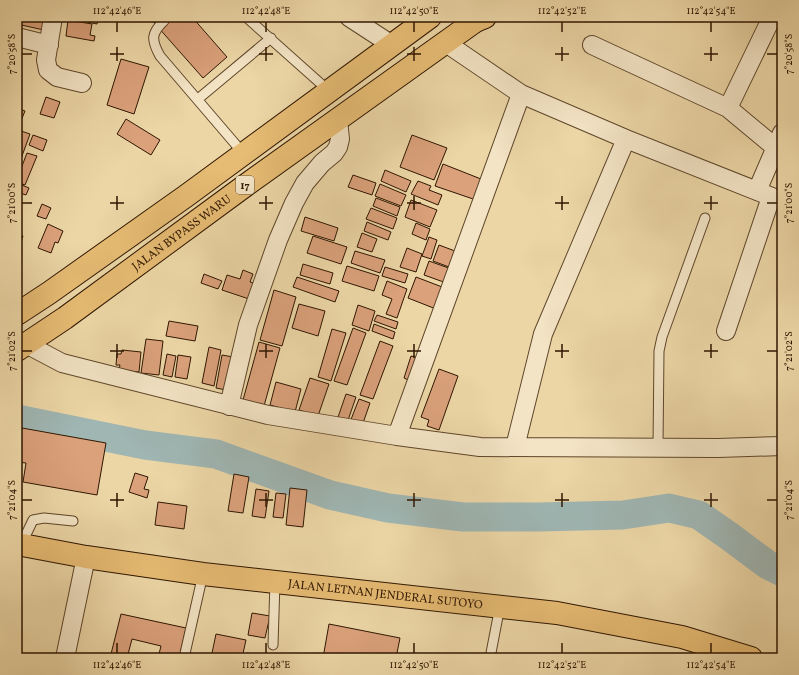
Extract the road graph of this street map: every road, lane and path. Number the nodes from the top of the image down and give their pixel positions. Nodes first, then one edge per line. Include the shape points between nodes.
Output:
1 (53, 17) edge
2 (246, 17) edge
3 (349, 17) edge
4 (430, 17) edge
5 (772, 17) edge
6 (480, 18) edge
7 (164, 21) dead end
8 (17, 37) edge
9 (271, 38) junction
10 (446, 43) junction
11 (49, 45) junction
12 (392, 45) junction
13 (592, 45) dead end
14 (82, 84) dead end
15 (330, 91) junction
16 (521, 94) junction
17 (198, 99) junction
18 (728, 108) junction
19 (338, 120) junction
20 (626, 139) junction
21 (779, 141) edge
22 (244, 154) junction
23 (770, 196) edge
24 (705, 218) dead end
25 (17, 314) edge
26 (726, 331) dead end
27 (22, 347) edge
28 (229, 406) junction
29 (397, 436) junction
30 (782, 446) edge
31 (515, 447) junction
32 (658, 448) junction
33 (73, 521) dead end
34 (19, 545) edge
35 (86, 558) junction
36 (203, 574) junction
37 (275, 582) junction
38 (500, 606) junction
39 (273, 645) dead end
40 (65, 658) edge
41 (184, 658) edge
42 (490, 658) edge
43 (751, 658) edge

1 - 11 street
2 - 9 lane
3 - 12 street
4 - 12 highway, 17
5 - 18 street
6 - 10 highway, JALAN BYPASS WARU / 17
7 - 17 lane via 155,29 154,44 160,56
8 - 11 street
9 - 15 lane
9 - 17 lane
10 - 16 street
10 - 19 highway, JALAN BYPASS WARU / 17
11 - 14 street via 46,60 48,70 57,77
12 - 15 highway, 17
13 - 18 street
15 - 22 highway, 17
16 - 20 street
16 - 29 street
17 - 22 lane
18 - 21 street
19 - 27 highway, JALAN BYPASS WARU / 17
19 - 28 street via 338,147 305,183 278,240 248,325
20 - 23 street
20 - 31 street via 543,334
21 - 23 street
22 - 25 highway, 17
23 - 26 street
24 - 32 lane via 659,350
27 - 28 street via 62,363
28 - 29 street via 268,415
29 - 31 street via 480,447
30 - 32 street
31 - 32 street
33 - 34 lane via 44,518 33,520
34 - 35 highway, JALAN LETNAN JENDERAL SUTOYO
35 - 36 highway, JALAN LETNAN JENDERAL SUTOYO
35 - 40 street
36 - 37 highway, JALAN LETNAN JENDERAL SUTOYO
36 - 41 lane
37 - 38 highway, JALAN LETNAN JENDERAL SUTOYO
37 - 39 lane
38 - 42 lane
38 - 43 highway, JALAN LETNAN JENDERAL SUTOYO via 557,613 682,637

